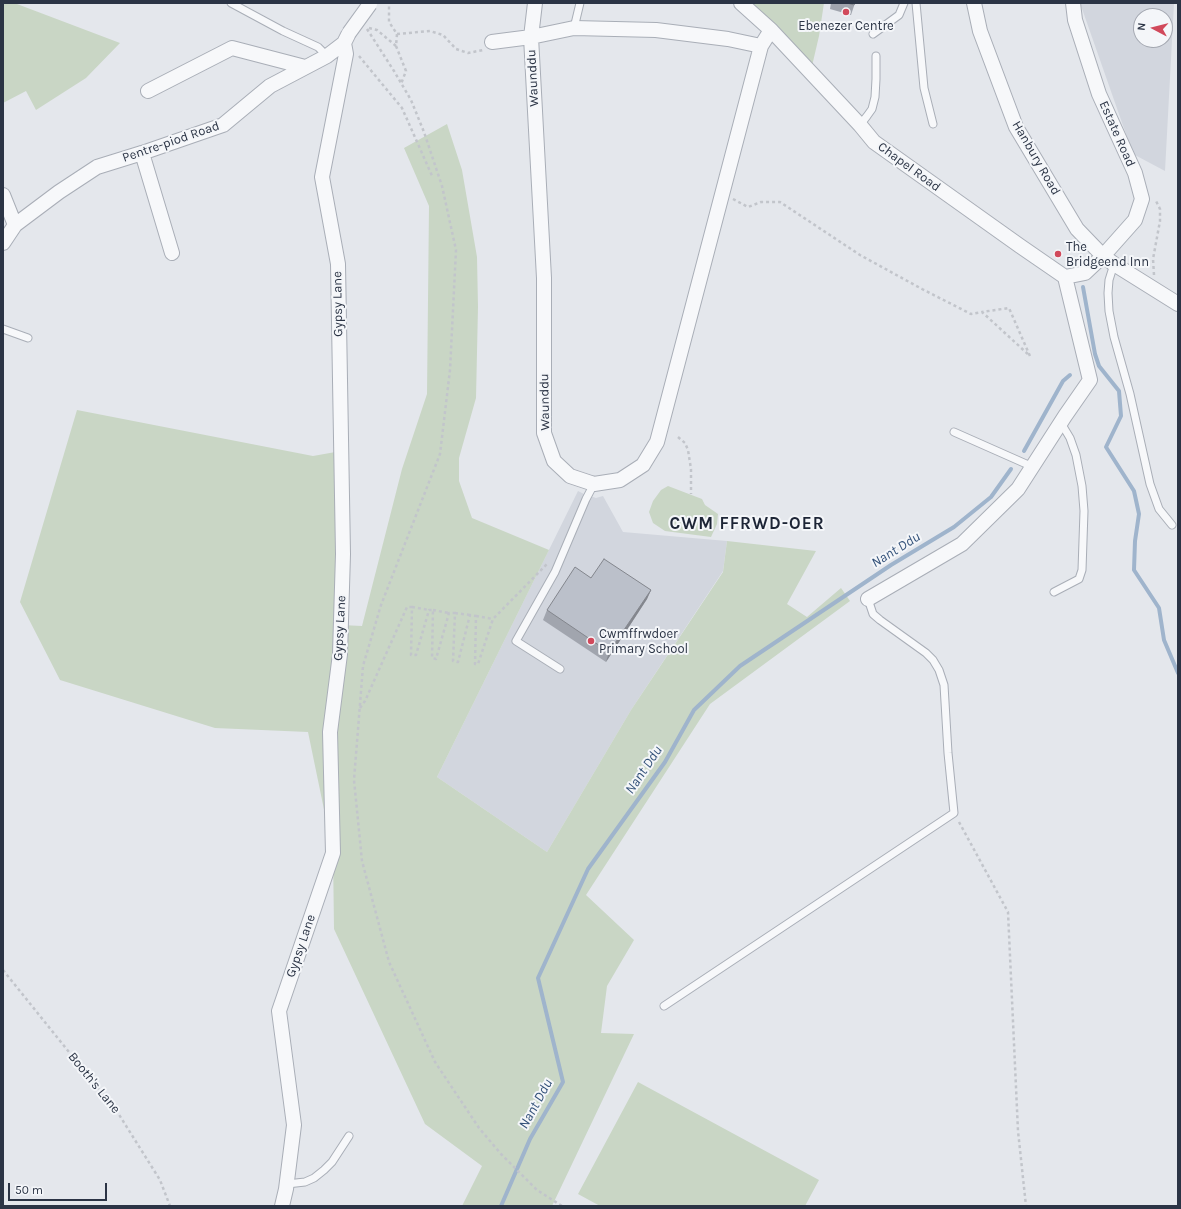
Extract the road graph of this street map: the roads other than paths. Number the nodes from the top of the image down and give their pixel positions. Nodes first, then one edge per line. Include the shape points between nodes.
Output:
1 (231, 3) edge
2 (370, 3) edge
3 (535, 3) edge
4 (580, 3) edge
5 (741, 3) edge
6 (904, 3) edge
7 (916, 3) edge
8 (974, 3) edge
9 (1073, 3) edge
10 (574, 28) junction
11 (771, 30) junction
12 (873, 34) dead end
13 (531, 38) junction
14 (346, 42) junction
15 (492, 42) road end
16 (761, 46) junction
17 (327, 56) junction
18 (876, 56) dead end
19 (305, 67) junction
20 (148, 91) dead end
21 (933, 124) dead end
22 (860, 125) junction
23 (142, 153) junction
24 (3, 195) edge
25 (15, 225) junction
26 (3, 243) edge
27 (172, 253) dead end
28 (1109, 260) junction
29 (1065, 276) junction
30 (1178, 304) edge
31 (3, 329) edge
32 (28, 338) dead end
33 (1061, 423) junction
34 (954, 432) dead end
35 (1033, 467) junction
36 (594, 484) junction
37 (1172, 525) dead end
38 (1054, 592) dead end
39 (868, 599) joint
40 (560, 669) dead end
41 (664, 1006) dead end
42 (349, 1136) dead end
43 (286, 1184) junction
44 (282, 1206) edge

1 - 17 lane via 318,47
2 - 14 street, Pentre-piod Road, bridge
3 - 13 street
4 - 10 lane
5 - 11 street, Chapel Road
6 - 12 lane via 899,15
7 - 21 lane via 924,88
8 - 28 street, Hanbury Road via 980,31 1016,127 1077,229
9 - 28 street, Estate Road via 1075,20 1099,94 1135,173 1142,199 1135,220
10 - 13 street, Waunddu
10 - 16 street, Waunddu via 656,30
11 - 16 street, Waunddu
11 - 22 street, Chapel Road
13 - 15 street
13 - 36 street, Waunddu via 544,278 544,433 554,461 570,476
14 - 17 street, Pentre-piod Road
14 - 43 street, Gypsy Lane via 346,54 322,177 338,264 343,546 340,654 330,732 333,853 278,1011 294,1125
16 - 36 street, Waunddu via 657,442 643,465 620,480
17 - 19 street, Pentre-piod Road
18 - 22 lane via 875,97 868,116
19 - 20 street via 232,48
19 - 23 street, Pentre-piod Road via 270,86 223,125
22 - 29 street, Chapel Road via 874,142 1013,242
23 - 25 street, Pentre-piod Road via 97,167
23 - 27 street
24 - 25 street
25 - 26 street, Pentre-piod Road
28 - 29 street via 1085,273
28 - 30 street, Hanbury Road
28 - 37 lane via 1109,311 1114,336 1150,484 1159,509
29 - 33 street via 1090,380
31 - 32 lane
33 - 35 street
33 - 38 lane via 1076,455 1082,486 1082,570 1079,579
34 - 35 lane
35 - 39 street via 1018,489 962,544
36 - 40 lane via 555,572 516,642
39 - 41 lane via 873,614 926,653 939,670 944,685 954,813
42 - 43 lane via 332,1162 314,1178 305,1182
43 - 44 street, Gypsy Lane

